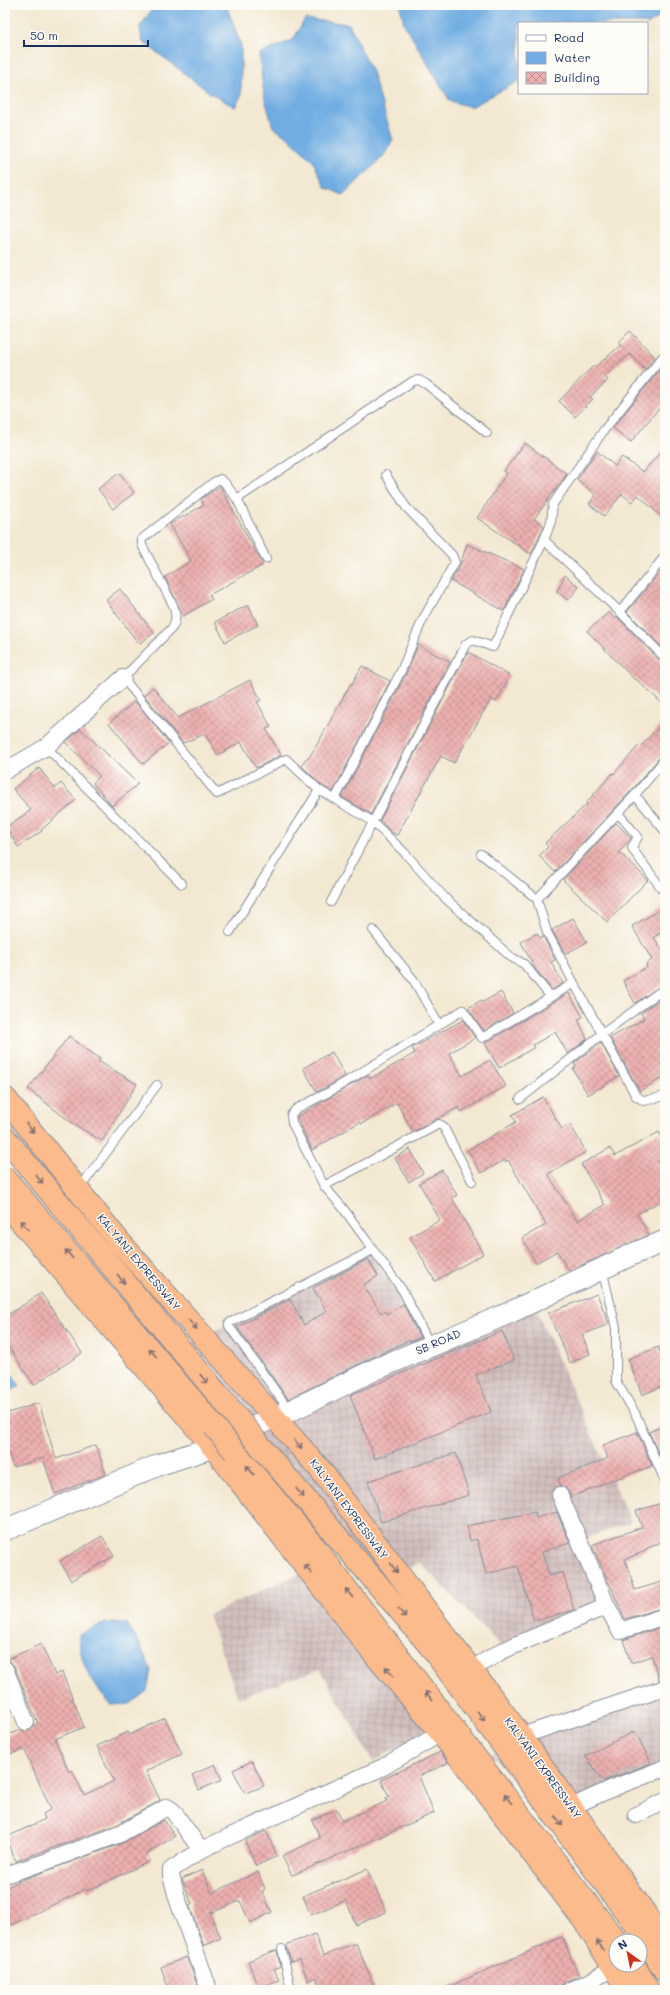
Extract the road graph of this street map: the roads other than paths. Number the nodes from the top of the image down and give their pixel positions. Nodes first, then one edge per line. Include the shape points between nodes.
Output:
1 (665, 354) edge
2 (487, 433) dead end
3 (386, 475) dead end
4 (237, 499) junction
5 (544, 540) junction
6 (665, 556) edge
7 (266, 559) dead end
8 (620, 612) junction
9 (665, 658) edge
10 (123, 678) junction
11 (46, 747) junction
12 (665, 759) edge
13 (5, 771) edge
14 (319, 790) junction
15 (635, 795) junction
16 (335, 799) junction
17 (618, 813) junction
18 (372, 821) junction
19 (665, 831) edge
20 (481, 854) dead end
21 (182, 884) dead end
22 (665, 893) edge
23 (537, 899) junction
24 (331, 902) dead end
25 (373, 930) dead end
26 (230, 932) dead end
27 (574, 983) junction
28 (665, 988) edge
29 (550, 996) junction
30 (440, 1025) junction
31 (602, 1034) junction
32 (157, 1085) dead end
33 (665, 1096) edge
34 (5, 1098) edge
35 (520, 1099) dead end
36 (5, 1138) edge
37 (5, 1178) edge
38 (472, 1181) dead end
39 (324, 1186) junction
40 (79, 1190) junction
41 (5, 1203) edge
42 (665, 1241) edge
43 (373, 1250) junction
44 (602, 1269) junction
45 (430, 1346) junction
46 (282, 1414) junction
47 (213, 1436) junction
48 (665, 1481) edge
49 (560, 1495) dead end
50 (5, 1530) edge
51 (607, 1606) junction
52 (665, 1616) edge
53 (5, 1668) edge
54 (470, 1670) junction
55 (665, 1688) edge
56 (11, 1704) edge
57 (26, 1722) dead end
58 (441, 1733) junction
59 (521, 1736) junction
60 (665, 1768) edge
61 (665, 1801) edge
62 (571, 1807) junction
63 (636, 1815) dead end
64 (201, 1850) junction
65 (5, 1875) edge
66 (610, 1933) edge
67 (665, 1942) edge
68 (608, 1948) edge
69 (282, 1949) dead end
70 (665, 1971) edge
71 (609, 1973) edge
72 (625, 1973) edge
73 (631, 1973) edge
74 (209, 1990) edge
75 (291, 1990) edge
76 (570, 1990) edge
77 (628, 1990) edge
78 (648, 1990) edge

1 - 5 lane via 604,430 553,504 551,522
2 - 4 lane via 426,384 419,380 413,381
3 - 16 lane via 406,507 452,555 455,562 422,621 401,671
4 - 7 lane
4 - 10 lane via 220,479 142,539 142,545 173,605 176,622
5 - 8 lane
5 - 18 lane via 493,647 473,640 466,644
6 - 8 lane
8 - 9 lane
10 - 11 street
10 - 14 lane via 217,794 283,759 289,761
11 - 13 street
11 - 21 lane
12 - 15 lane
14 - 16 lane
14 - 26 lane
15 - 17 lane
15 - 19 lane
16 - 18 lane
17 - 22 lane via 638,837 632,847 633,850
17 - 23 lane
18 - 24 lane
18 - 29 lane via 445,898 511,957 524,964
20 - 23 lane
23 - 27 lane via 546,932
25 - 30 lane via 413,979
27 - 29 lane
27 - 31 lane
28 - 31 lane
29 - 30 lane via 482,1038 465,1011
30 - 39 lane via 331,1091 296,1109 291,1115 292,1123
31 - 33 lane via 639,1100
31 - 35 lane
32 - 40 lane
34 -> 40 highway, KALYANI EXPRESSWAY
36 -> 70 highway, bridge via 429,1645 645,1938
47 -> 37 highway
38 - 39 lane via 443,1126 439,1124
39 - 43 lane
40 -> 46 highway, KALYANI EXPRESSWAY via 118,1240
47 -> 41 highway
42 - 44 street, SB ROAD
43 - 45 lane via 403,1291
43 - 46 lane via 229,1323
44 - 45 street, SB ROAD via 509,1313
44 - 48 lane via 616,1328 616,1381 635,1413
45 - 46 street, SB ROAD
46 - 47 street, SB ROAD
46 -> 54 highway, KALYANI EXPRESSWAY via 319,1468
47 - 50 street, SB ROAD via 161,1464
58 -> 47 highway via 369,1648
66 -> 47 highway, bridge via 309,1540 235,1452
49 - 51 street
51 - 52 street via 620,1631
51 - 54 street via 502,1651
53 - 56 street
54 - 59 highway, KALYANI EXPRESSWAY
55 - 59 street
56 - 57 street
58 - 64 street via 383,1767
68 -> 58 highway via 585,1922
59 - 62 highway, KALYANI EXPRESSWAY
60 - 62 street
61 - 63 street
62 - 67 highway, KALYANI EXPRESSWAY
64 - 65 street via 173,1811 167,1807 120,1834
64 - 74 street via 174,1867 171,1875
69 - 75 lane
71 - 76 street
72 - 77 highway
73 - 78 highway

